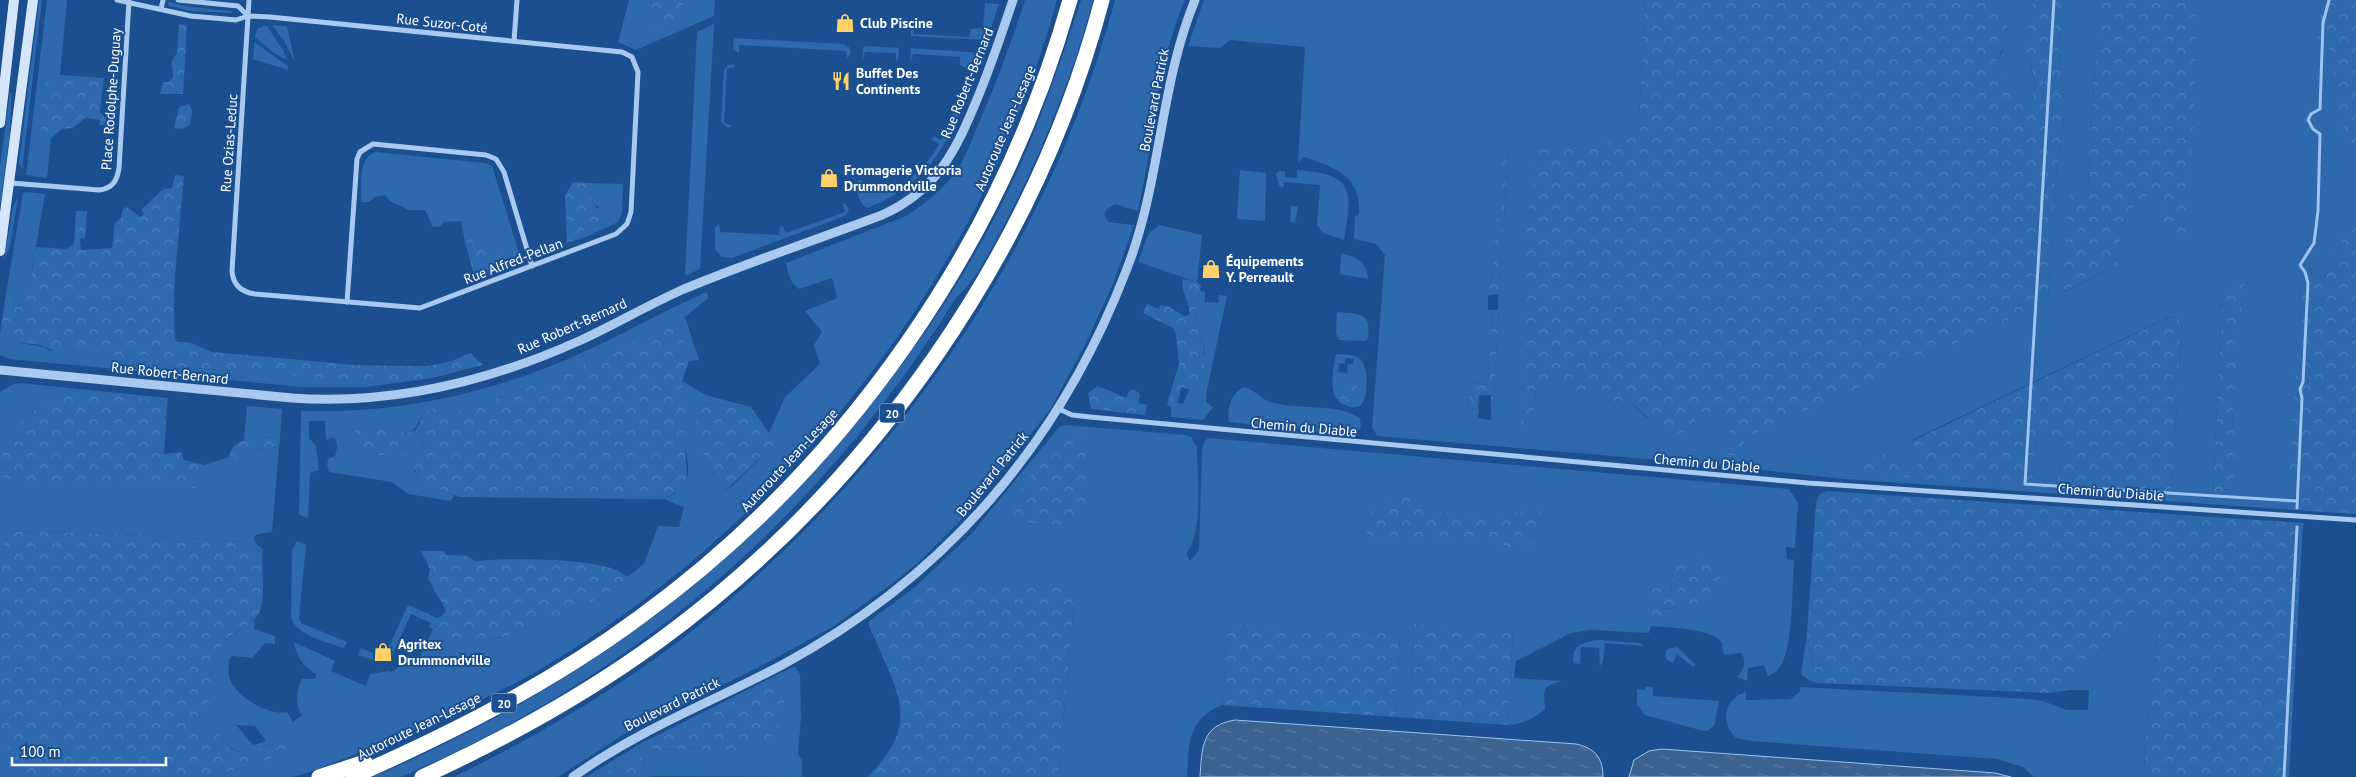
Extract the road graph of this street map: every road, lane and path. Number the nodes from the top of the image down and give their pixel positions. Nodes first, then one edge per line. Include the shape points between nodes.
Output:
1 (14, 0) edge
2 (33, 0) edge
3 (117, 0) edge
4 (163, 0) edge
5 (178, 0) edge
6 (248, 0) edge
7 (517, 0) edge
8 (1013, 0) edge
9 (1070, 0) edge
10 (1102, 0) edge
11 (1195, 0) edge
12 (129, 1) edge
13 (161, 9) junction
14 (248, 16) junction
15 (514, 41) junction
16 (632, 57) joint
17 (0, 124) edge
18 (10, 183) junction
19 (0, 251) edge
20 (532, 266) junction
21 (237, 286) joint
22 (347, 302) junction
23 (0, 370) edge
24 (1059, 409) junction
25 (2356, 520) edge
26 (433, 740) junction
27 (318, 777) edge
28 (352, 777) edge
29 (422, 777) edge
30 (573, 777) edge

1 - 17 main road
2 - 18 main road
3 - 12 street, Rue Suzor-Coté
4 - 13 street
5 - 14 street, Rue Suzor-Coté via 238,6
6 - 14 street, Rue Ozias-Leduc
7 - 15 street
8 - 23 street, Rue Robert-Bernard via 959,142 940,172 908,201 882,215 693,286 578,341 501,371 417,392 334,400
9 - 26 highway, Autoroute Jean-Lesage / 20 via 1032,112 974,236 902,350 825,448 736,539 641,617 544,680
10 - 29 highway, 20 via 1062,120 1000,251 928,365 845,470 757,560 661,640 559,706
11 - 24 street, Boulevard Patrick via 1174,64 1151,190 1132,254 1093,347
12 - 13 street, Rue Suzor-Coté
12 - 18 street, Place Rodolphe-Duguay via 119,168 114,184 99,190
13 - 14 street, Rue Suzor-Coté via 191,16 236,20
14 - 15 street, Rue Suzor-Coté
14 - 21 street, Rue Ozias-Leduc via 232,276
15 - 16 street, Rue Suzor-Coté via 617,50
16 - 20 street, Rue Alfred-Pellan via 638,72 629,220 616,234
18 - 19 main road
20 - 22 street, Rue Alfred-Pellan via 420,308
20 - 22 street via 504,172 496,159 486,155 373,144 360,152 357,159
21 - 22 street, Rue Alfred-Pellan via 250,293
24 - 25 street, Chemin du Diable via 1072,415 1100,418 1808,483
24 - 30 street, Boulevard Patrick via 1009,478 970,524 927,566 882,603 797,656 644,733
26 - 27 highway
26 - 28 highway, Autoroute Jean-Lesage / 20

